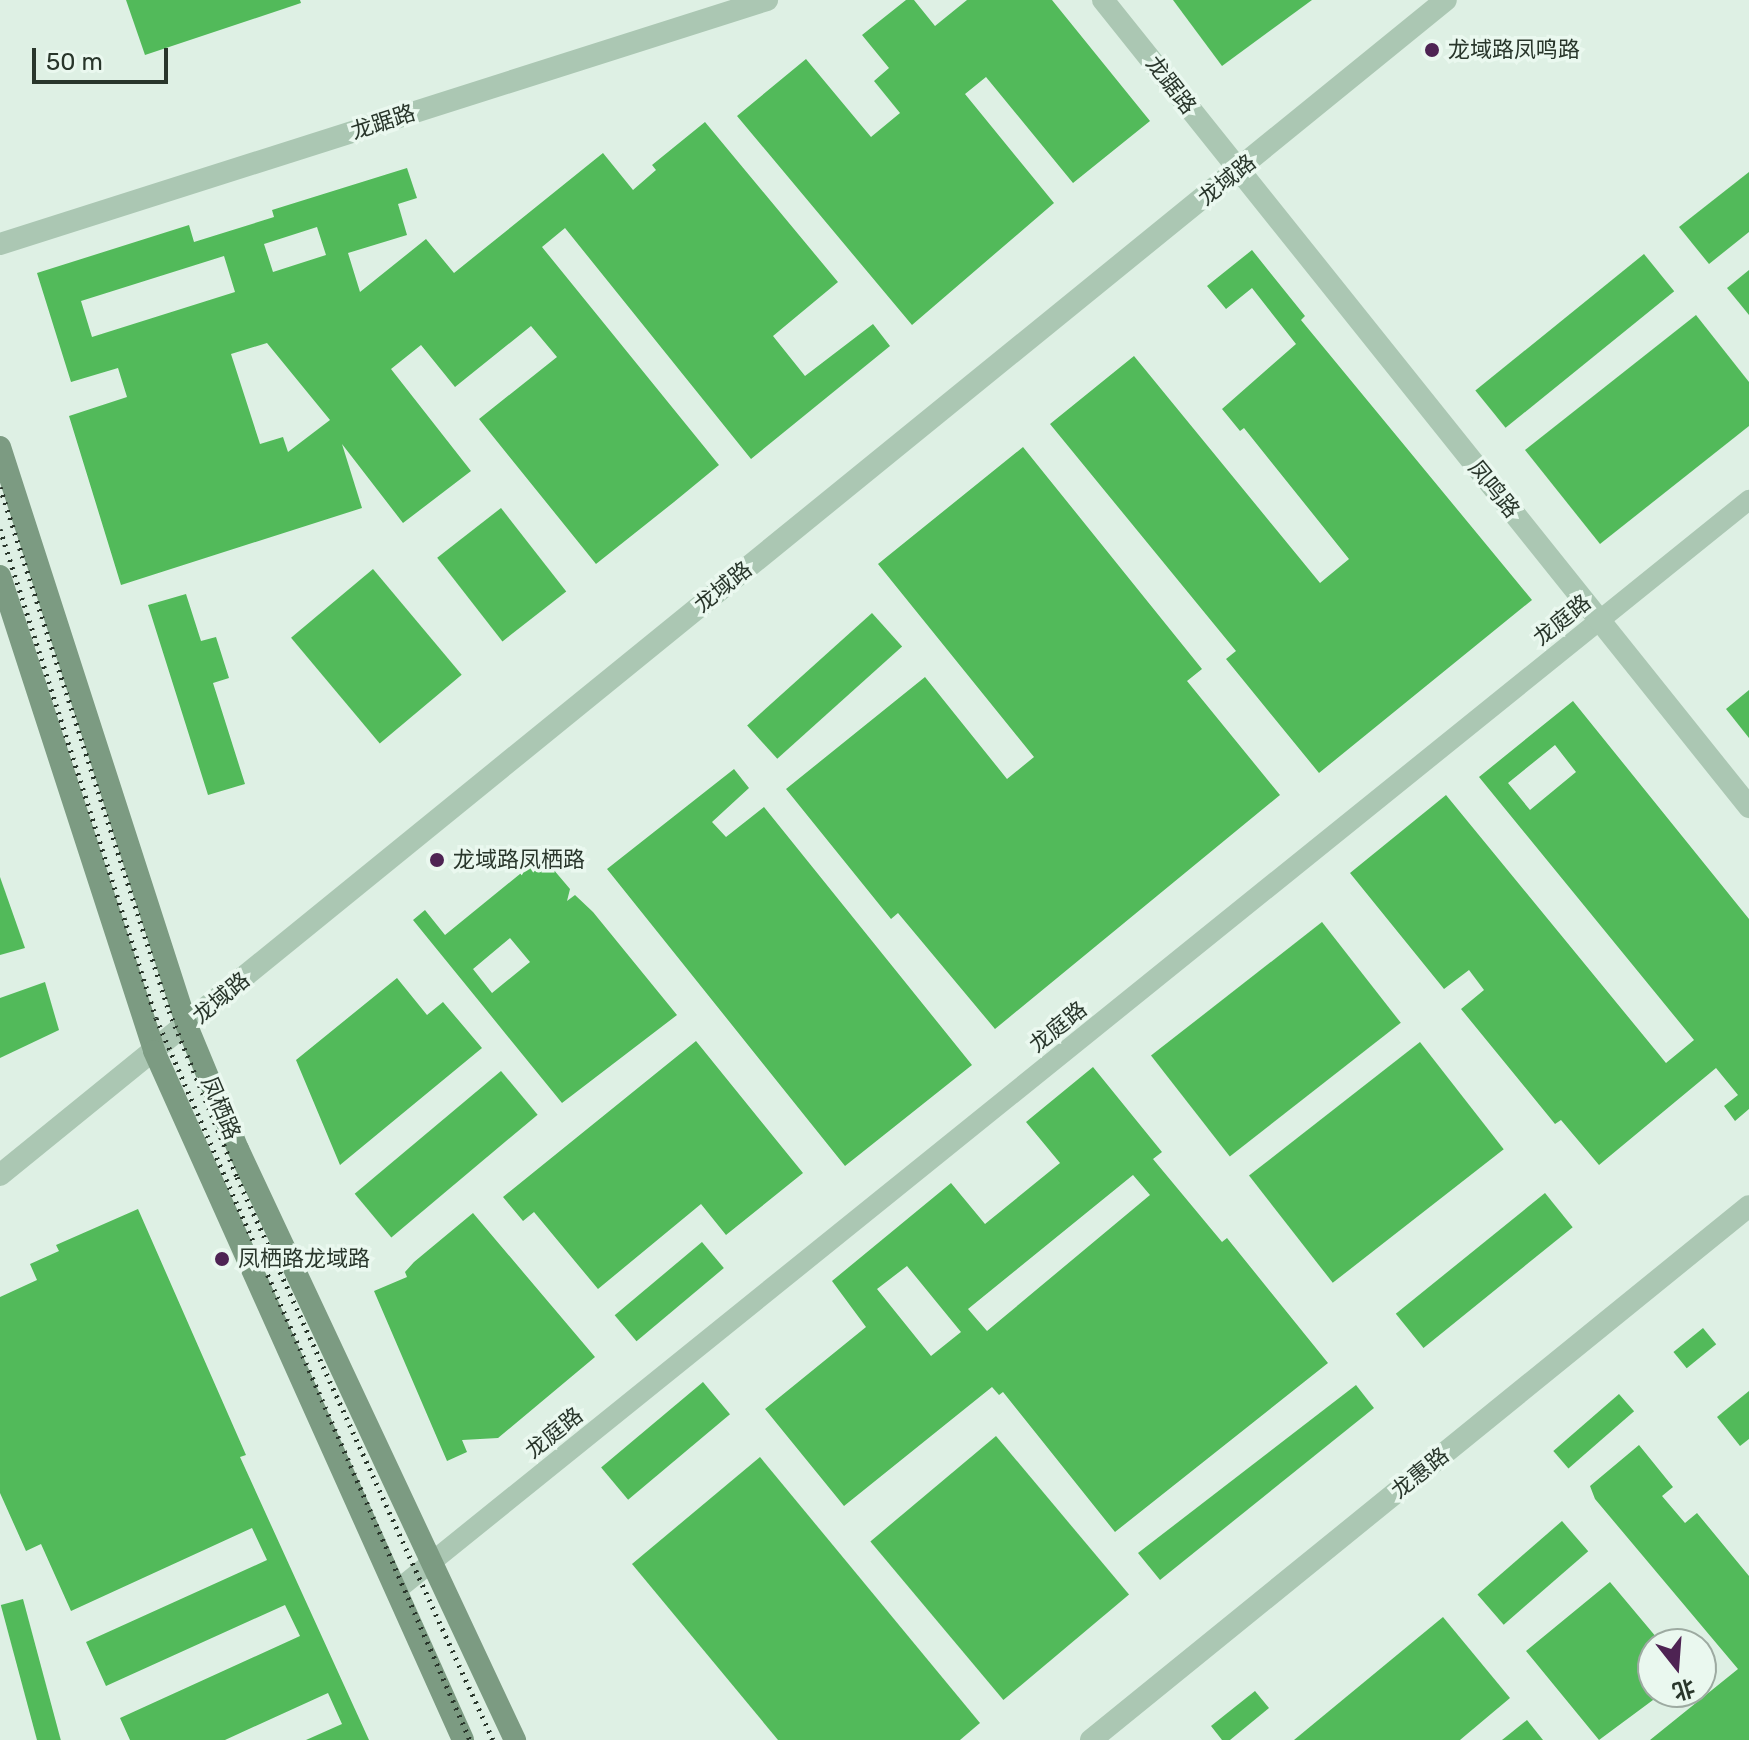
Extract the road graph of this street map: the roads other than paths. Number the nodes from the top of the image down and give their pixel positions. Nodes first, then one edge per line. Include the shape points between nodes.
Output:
1 (767, 0) edge
2 (1103, 0) edge
3 (1446, 0) edge
4 (1238, 171) junction
5 (0, 244) edge
6 (0, 447) edge
7 (1749, 500) edge
8 (0, 576) edge
9 (1599, 621) junction
10 (1749, 807) edge
11 (159, 948) junction
12 (124, 962) junction
13 (187, 1026) junction
14 (154, 1051) junction
15 (224, 1116) junction
16 (187, 1128) junction
17 (0, 1175) edge
18 (1749, 1206) edge
19 (430, 1564) junction
20 (397, 1590) junction
21 (463, 1740) edge
22 (515, 1740) edge
23 (1091, 1740) edge

1 - 5 street, 龙踞路
2 - 4 street, 龙踞路
3 - 4 street, 龙域路
4 - 9 street, 凤鸣路
4 - 13 street, 龙域路
6 - 11 main road, 凤栖路
7 - 9 street, 龙庭路
8 - 12 main road, 凤栖路
9 - 10 street, 凤鸣路
9 - 19 street, 龙庭路
11 - 12 main road via 143,961
11 - 13 main road, 凤栖路
12 - 14 main road, 凤栖路
13 - 14 street, 龙域路
13 - 15 main road, 凤栖路
14 - 16 main road, 凤栖路
14 - 17 street, 龙域路
15 - 16 main road via 202,1110
15 - 19 main road, 凤栖路
16 - 20 main road, 凤栖路
18 - 23 street, 龙惠路
19 - 20 street, 龙庭路
19 - 22 main road, 凤栖路
20 - 21 main road, 凤栖路

